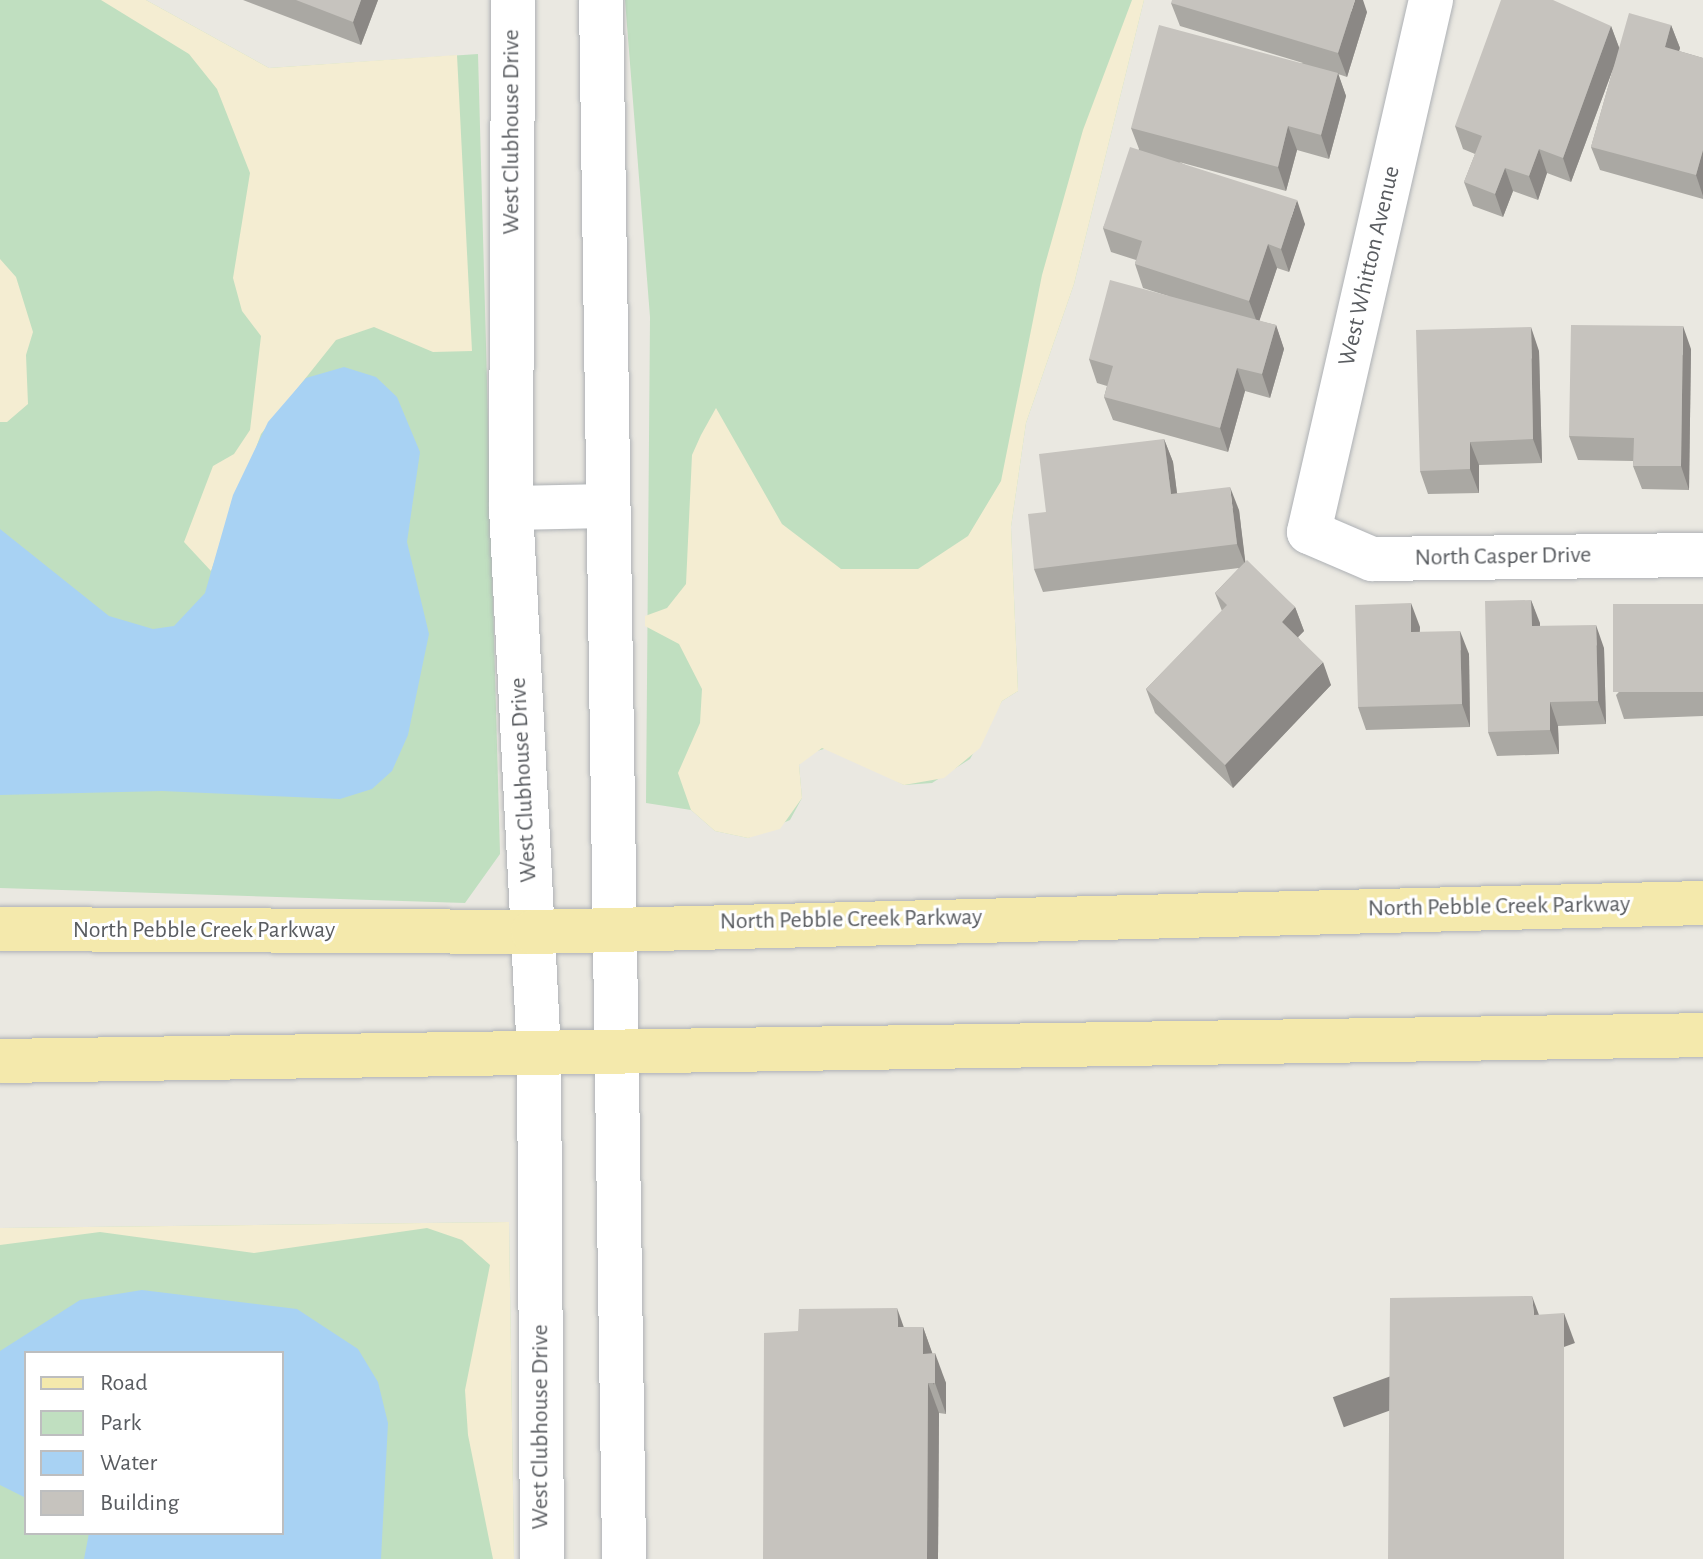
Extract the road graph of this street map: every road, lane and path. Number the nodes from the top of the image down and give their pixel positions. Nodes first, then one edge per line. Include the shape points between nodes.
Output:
1 (513, 0) edge
2 (601, 0) edge
3 (1431, 0) edge
4 (608, 506) junction
5 (511, 508) junction
6 (1309, 532) joint
7 (1703, 555) edge
8 (1703, 903) edge
9 (616, 927) junction
10 (0, 929) edge
11 (533, 932) junction
12 (1703, 1035) edge
13 (615, 1049) junction
14 (539, 1054) junction
15 (0, 1061) edge
16 (542, 1559) edge
17 (624, 1559) edge

1 - 5 street, West Clubhouse Drive
2 - 4 street
3 - 6 street, West Whitton Avenue
4 - 5 street
4 - 9 street
5 - 11 street, West Clubhouse Drive
6 - 7 street, North Casper Drive via 1372,559
8 - 9 main road, North Pebble Creek Parkway
9 - 11 main road, North Pebble Creek Parkway
9 - 13 street
10 - 11 main road, North Pebble Creek Parkway
11 - 14 street, West Clubhouse Drive
12 - 13 main road
13 - 14 main road
13 - 17 street
14 - 15 main road
14 - 16 street, West Clubhouse Drive

